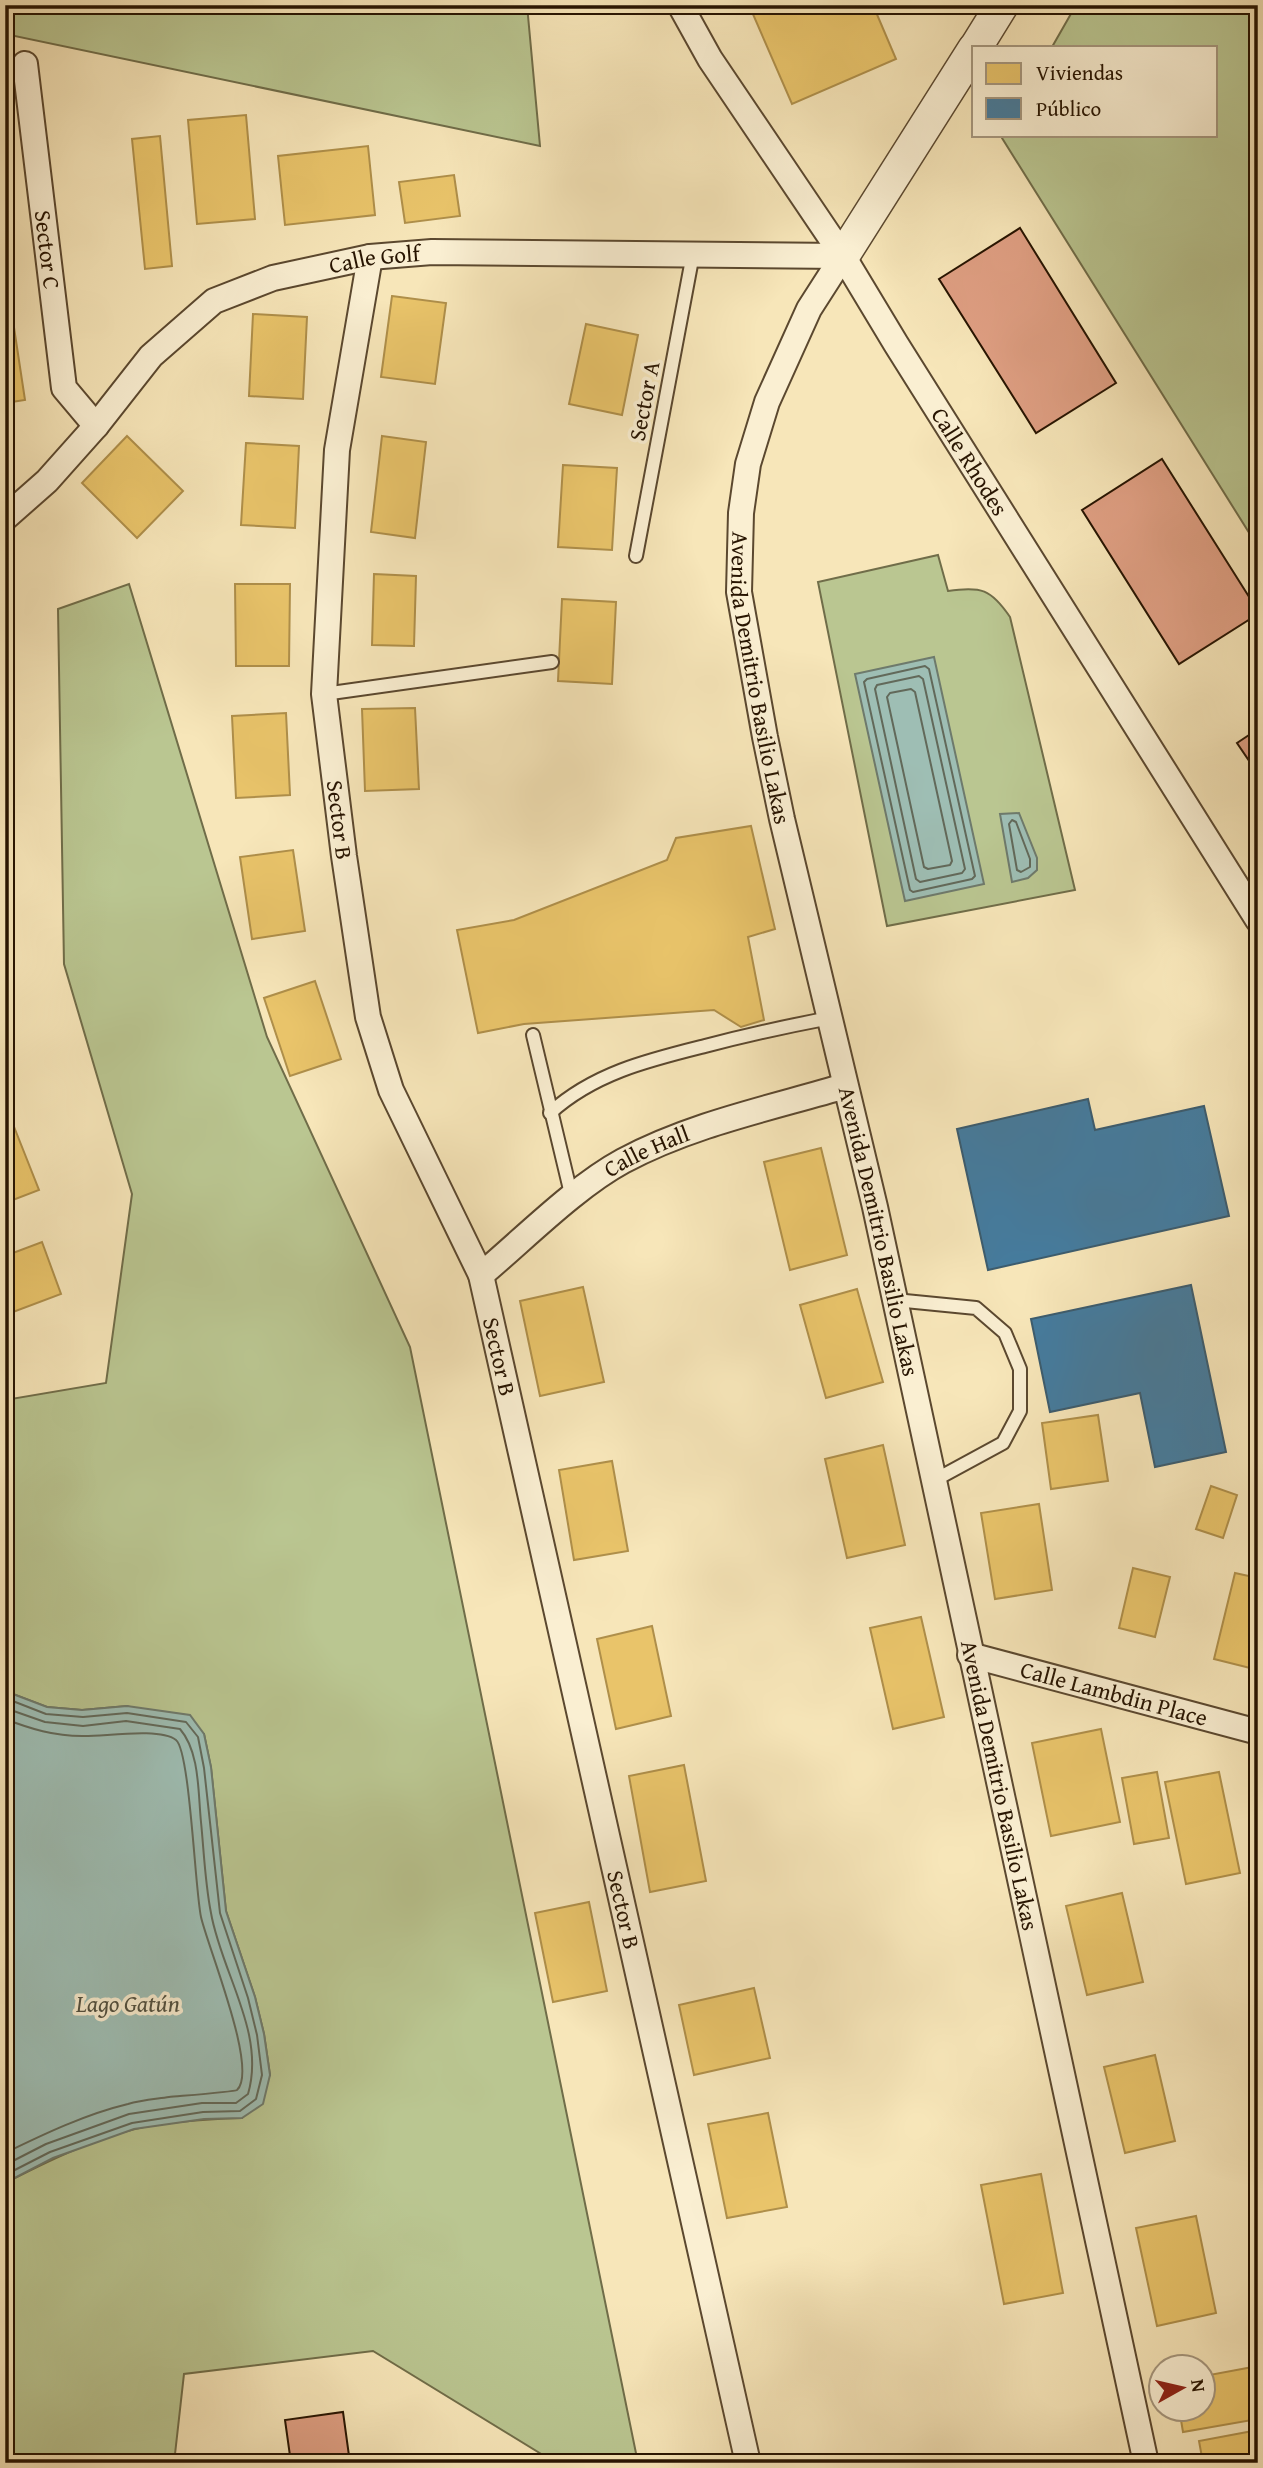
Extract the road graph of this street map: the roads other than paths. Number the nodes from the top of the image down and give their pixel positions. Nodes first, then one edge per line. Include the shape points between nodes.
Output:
1 (680, 5) edge
2 (1002, 5) edge
3 (976, 46) edge
4 (972, 53) edge
5 (25, 64) dead end
6 (693, 254) junction
7 (843, 256) junction
8 (370, 257) junction
9 (96, 426) junction
10 (5, 518) edge
11 (636, 556) dead end
12 (552, 662) dead end
13 (324, 694) junction
14 (1258, 920) edge
15 (830, 1018) junction
16 (533, 1035) dead end
17 (845, 1086) junction
18 (550, 1112) junction
19 (572, 1198) junction
20 (481, 1275) junction
21 (895, 1300) junction
22 (933, 1481) junction
23 (970, 1655) junction
24 (1258, 1732) edge
25 (748, 2463) edge
26 (1146, 2463) edge

1 - 7 street, Calle Rhodes via 710,59
2 - 3 street, Avenida Demitrio Basilio Lakas
4 - 7 street, Avenida Demitrio Basilio Lakas
5 - 9 street, Sector C via 64,388
6 - 7 street, Calle Golf
6 - 8 street, Calle Golf via 432,252
6 - 11 lane, Sector A
7 - 14 street, Calle Rhodes
7 - 15 street, Avenida Demitrio Basilio Lakas via 809,309 767,402 748,464 741,513 739,592 782,819
8 - 9 street, Calle Golf via 273,278 214,301 151,356
8 - 13 street, Sector B via 337,450
9 - 10 street, Calle Golf via 47,481
12 - 13 lane
13 - 20 street, Sector B via 368,1017 391,1090
15 - 17 street, Avenida Demitrio Basilio Lakas
15 - 18 lane via 629,1065 569,1095
16 - 18 lane
17 - 19 street, Calle Hall via 656,1145 598,1177
17 - 21 street, Avenida Demitrio Basilio Lakas
18 - 19 lane
19 - 20 street, Calle Hall
20 - 25 street, Sector B
21 - 22 street, Avenida Demitrio Basilio Lakas
21 - 22 lane via 976,1308 1005,1333 1020,1369 1020,1411 1003,1443
22 - 23 street, Avenida Demitrio Basilio Lakas
23 - 24 street, Calle Lambdin Place
23 - 26 street, Avenida Demitrio Basilio Lakas

